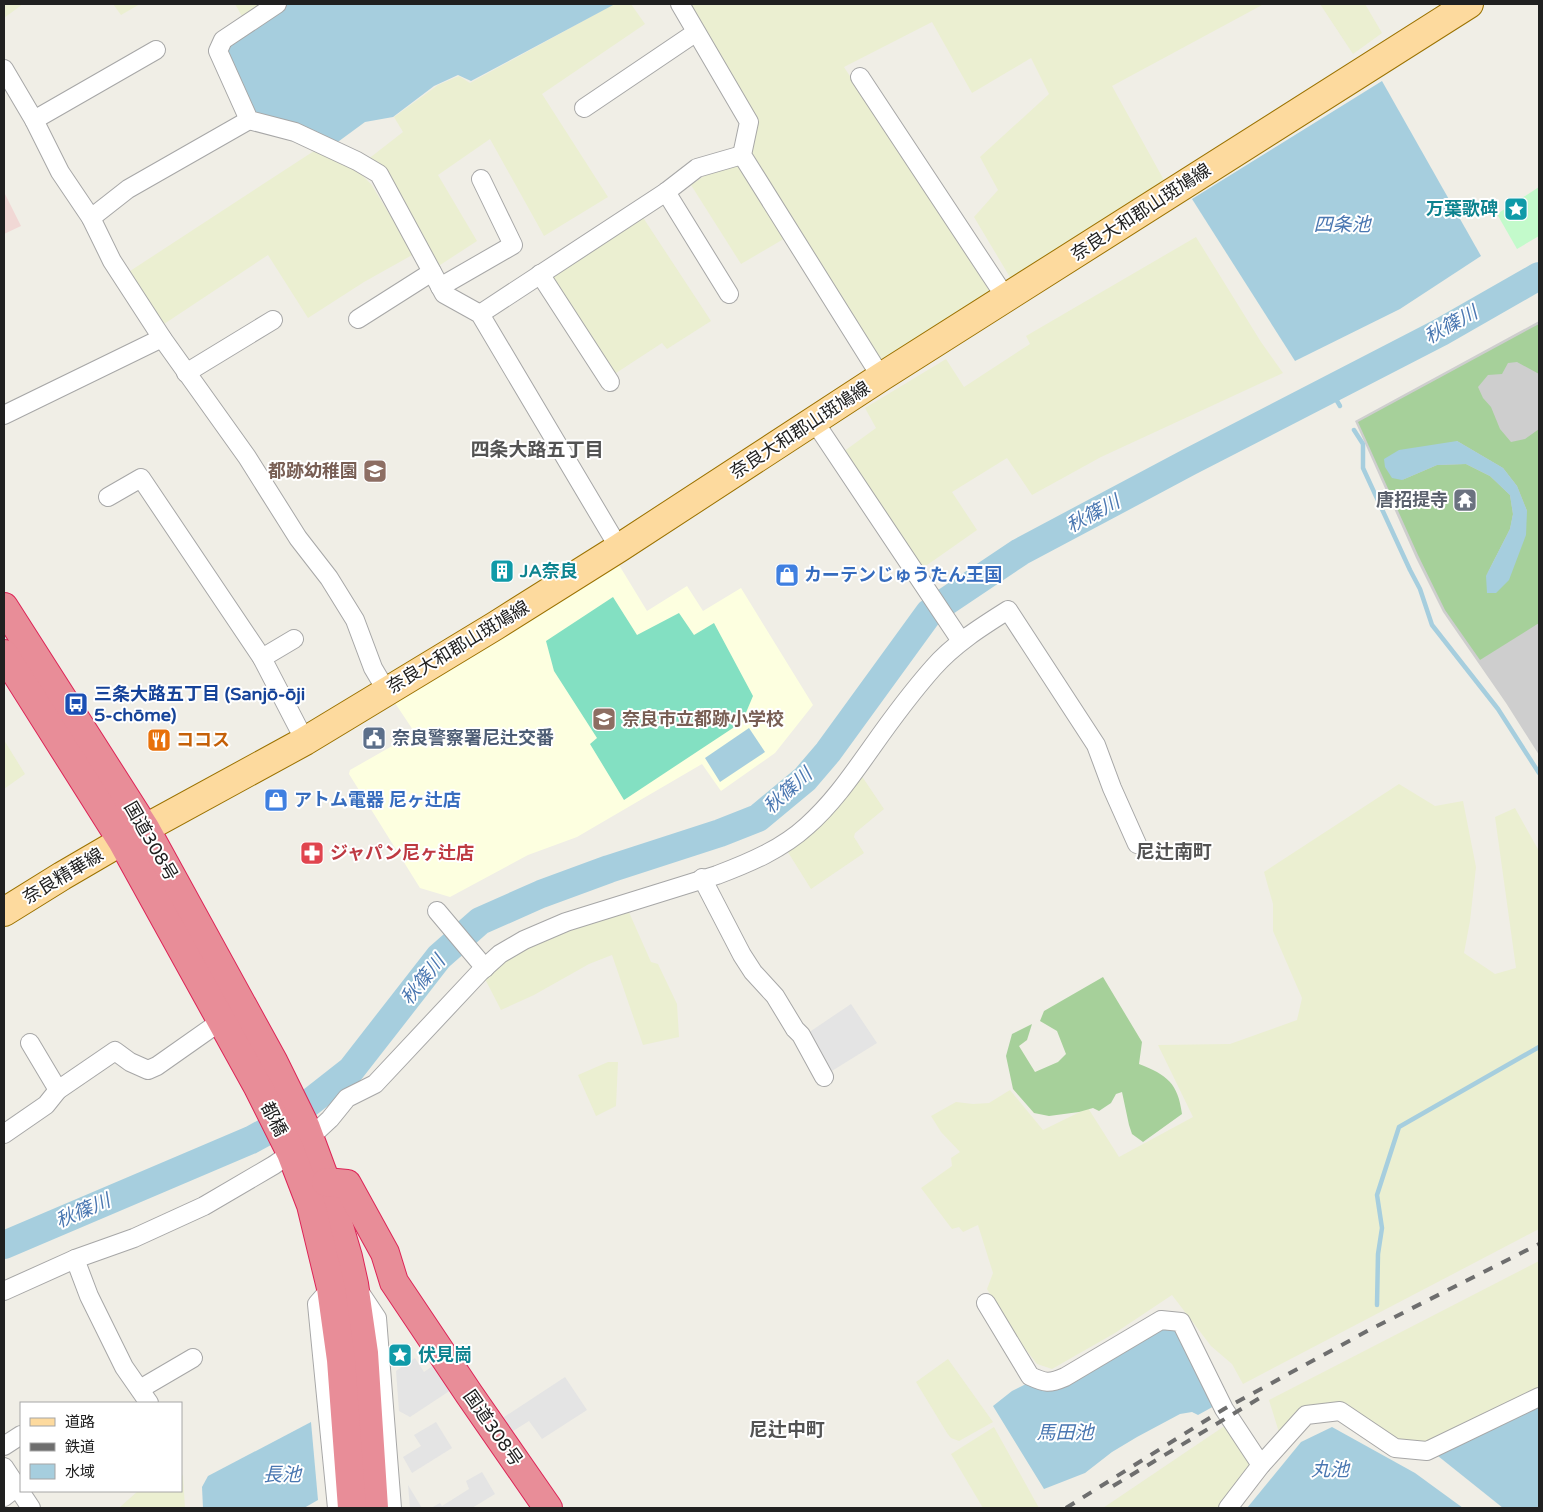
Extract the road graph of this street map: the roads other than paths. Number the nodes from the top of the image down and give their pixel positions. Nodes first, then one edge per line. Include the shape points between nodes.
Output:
1 (277, 4) edge
2 (680, 4) edge
3 (1469, 4) edge
4 (695, 33) junction
5 (156, 50) dead end
6 (4, 69) edge
7 (860, 77) dead end
8 (584, 108) dead end
9 (34, 120) junction
10 (249, 120) junction
11 (742, 155) junction
12 (481, 179) dead end
13 (666, 192) junction
14 (91, 218) junction
15 (432, 272) junction
16 (540, 274) junction
17 (440, 287) junction
18 (728, 294) dead end
19 (1006, 298) junction
20 (480, 314) junction
21 (358, 318) dead end
22 (273, 320) dead end
23 (162, 338) junction
24 (186, 373) junction
25 (881, 377) junction
26 (610, 382) dead end
27 (4, 415) edge
28 (814, 421) junction
29 (108, 497) dead end
30 (619, 548) junction
31 (4, 606) edge
32 (294, 638) dead end
33 (960, 641) junction
34 (4, 654) edge
35 (262, 658) junction
36 (386, 690) junction
37 (305, 741) junction
38 (145, 828) junction
39 (122, 841) junction
40 (1137, 844) dead end
41 (702, 878) junction
42 (4, 912) edge
43 (439, 913) dead end
44 (484, 967) junction
45 (222, 1022) junction
46 (30, 1043) dead end
47 (824, 1077) dead end
48 (272, 1088) junction
49 (58, 1090) junction
50 (4, 1134) edge
51 (298, 1141) junction
52 (326, 1182) junction
53 (75, 1259) junction
54 (394, 1282) junction
55 (343, 1286) junction
56 (4, 1291) edge
57 (986, 1303) dead end
58 (193, 1358) dead end
59 (144, 1396) edge
60 (1539, 1398) edge
61 (20, 1436) edge
62 (4, 1446) edge
63 (1262, 1465) junction
64 (4, 1467) edge
65 (10, 1492) edge
66 (31, 1508) edge
67 (337, 1508) edge
68 (352, 1508) edge
69 (374, 1508) edge
70 (392, 1508) edge
71 (548, 1508) edge
72 (1228, 1508) edge

1 - 10 street via 223,40 218,51
2 - 4 street
3 - 19 main road, 奈良大和郡山斑鳩線
4 - 8 street
4 - 11 street via 749,122
5 - 9 street
6 - 9 street
7 - 19 street
9 - 14 street via 60,172
10 - 14 street via 128,189
10 - 15 street via 295,132 379,174
11 - 13 street via 697,168
11 - 25 street
12 - 17 street via 513,245
13 - 16 street
13 - 18 street
14 - 23 street via 112,261
15 - 17 street
15 - 21 street
16 - 20 street
16 - 26 street
17 - 20 street via 444,294
19 - 25 main road, 奈良大和郡山斑鳩線
20 - 30 street
22 - 24 street
23 - 24 street
23 - 27 street
24 - 36 street via 247,457 298,538 329,578 355,620 373,668
25 - 28 main road, 奈良大和郡山斑鳩線
28 - 30 main road, 奈良大和郡山斑鳩線
28 - 33 street
29 - 35 street via 141,478
30 - 36 main road, 奈良大和郡山斑鳩線
31 - 38 highway, 国道308号
32 - 35 street
33 - 40 street via 1008,610 1096,745
33 - 41 street via 933,667 838,795 807,826 781,845 741,866
34 - 39 highway, 国道308号
35 - 37 street
36 - 37 main road, 奈良大和郡山斑鳩線
37 - 38 main road, 奈良大和郡山斑鳩線
38 - 39 main road, 奈良大和郡山斑鳩線
38 - 48 highway, 国道308号
39 - 42 main road, 奈良精華線
39 - 45 highway, 国道308号
41 - 44 street via 566,922 524,940
41 - 47 street via 742,955 775,996
43 - 44 street
44 - 51 street via 375,1084 348,1098 330,1119
45 - 48 highway, 国道308号
45 - 49 street via 148,1070 115,1051
46 - 49 street
48 - 51 highway, 都橋
49 - 50 street via 46,1105
51 - 52 highway
51 - 53 street via 274,1165 204,1206 134,1238
51 - 55 highway via 311,1205
52 - 54 highway, 国道308号 via 347,1184 385,1253
52 - 55 highway via 348,1257
53 - 56 street
53 - 59 street via 89,1296 120,1358
54 - 55 highway via 379,1279
54 - 71 highway, 国道308号
55 - 67 street via 317,1304
55 - 68 highway via 341,1360
55 - 69 highway via 364,1353
55 - 70 street via 377,1318
57 - 63 street via 1030,1376 1052,1382 1065,1378 1161,1320 1181,1322 1224,1409
58 - 59 street
60 - 63 street via 1428,1451 1395,1448 1340,1411 1306,1415
61 - 62 street
63 - 72 street
64 - 65 street
65 - 66 street

